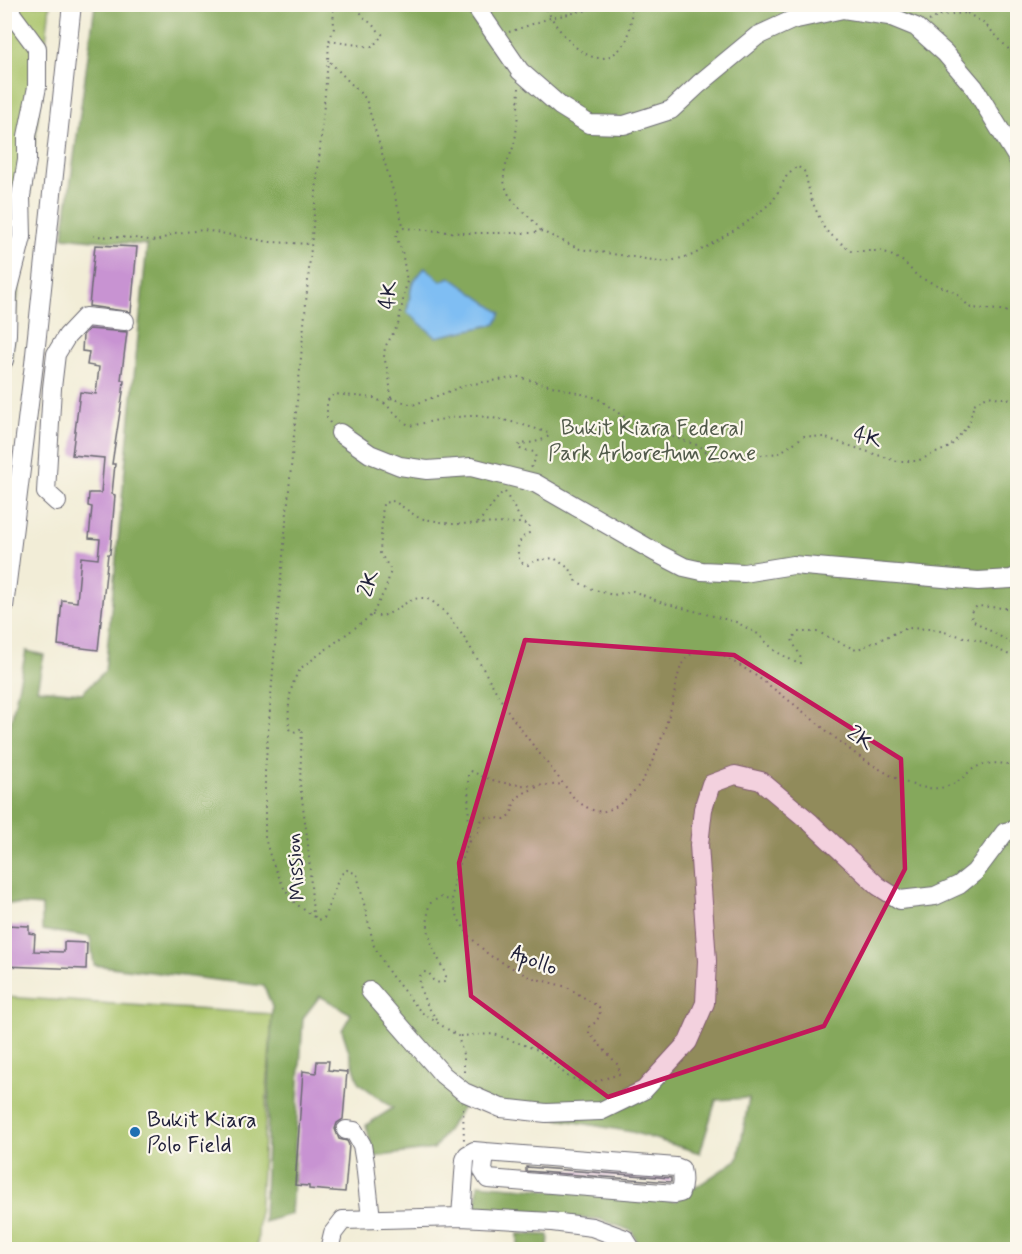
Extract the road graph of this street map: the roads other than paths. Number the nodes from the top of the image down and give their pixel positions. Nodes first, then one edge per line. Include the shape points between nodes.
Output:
1 (11, 4) edge
2 (61, 4) edge
3 (72, 4) edge
4 (474, 4) edge
5 (1017, 159) edge
6 (125, 321) dead end
7 (56, 354) junction
8 (20, 362) edge
9 (340, 433) road end
10 (57, 502) dead end
11 (4, 515) edge
12 (1017, 576) edge
13 (4, 607) edge
14 (1017, 829) edge
15 (370, 991) dead end
16 (346, 1130) dead end
17 (476, 1153) junction
18 (461, 1217) junction
19 (371, 1219) junction
20 (329, 1250) edge
21 (632, 1250) edge

1 - 8 street via 11,13 37,48 37,87 21,196 21,237 8,292 7,334
2 - 8 street
3 - 8 street
4 - 5 street via 520,71 560,106 589,124 624,125 671,110 757,36 792,20 843,9 889,16 916,27 945,53 974,87
6 - 7 street via 85,317
7 - 8 street
7 - 10 street via 46,492
8 - 11 street
8 - 13 street
9 - 12 street via 370,454 400,466 427,470 471,468 503,482 535,483 655,552 702,572 744,573 792,565 978,581
14 - 15 street via 1005,832 975,872 959,885 935,896 900,900 878,886 761,781 735,775 711,784 703,809 699,845 707,961 705,1003 688,1042 644,1090 601,1111 546,1113 501,1108 464,1092 443,1075
16 - 19 street via 354,1131 362,1145
17 - 17 street via 676,1167 681,1169 681,1190 675,1194 488,1179
17 - 18 street via 465,1160
18 - 19 street
18 - 21 street via 592,1227 626,1239
19 - 20 street via 343,1220 333,1233

